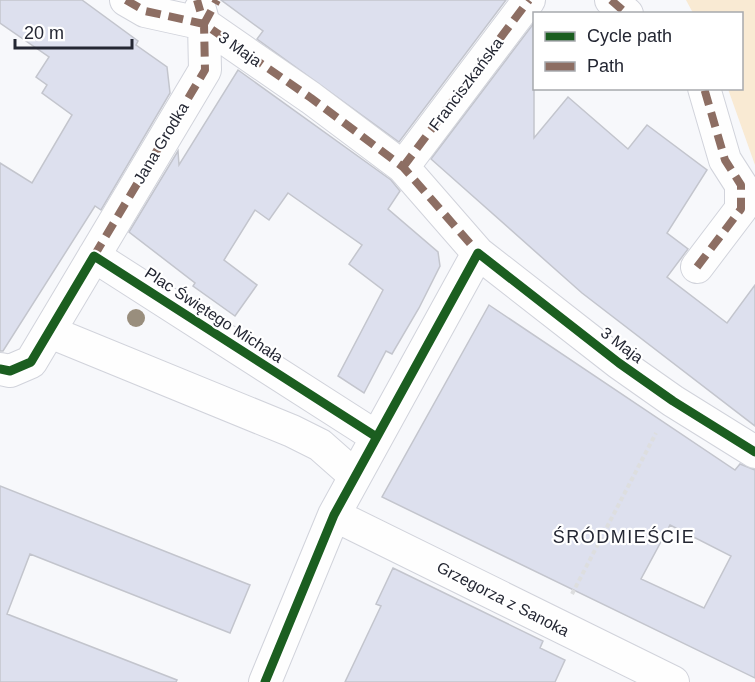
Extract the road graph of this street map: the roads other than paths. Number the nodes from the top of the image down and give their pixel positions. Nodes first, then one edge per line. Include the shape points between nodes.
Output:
1 (126, 0) edge
2 (529, 0) edge
3 (610, 0) edge
4 (206, 8) edge
5 (625, 12) edge
6 (705, 90) edge
7 (403, 167) junction
8 (478, 253) junction
9 (94, 256) junction
10 (697, 267) dead end
11 (50, 332) junction
12 (0, 369) edge
13 (375, 436) junction
14 (755, 452) edge
15 (354, 474) junction
16 (334, 514) junction
17 (265, 682) edge
18 (673, 682) edge

1 - 4 street via 145,11
2 - 7 street, Franciszkańska
3 - 5 street
4 - 7 street, 3 Maja via 311,98
4 - 9 street, Jana Grodka via 205,70
6 - 10 street via 725,160 741,185 741,208
7 - 8 street, 3 Maja
8 - 13 street
8 - 14 street, 3 Maja via 619,363
9 - 11 street
9 - 13 street, Plac Świętego Michała
11 - 12 street via 31,362 10,371
11 - 15 street via 292,431 320,446
13 - 15 street
15 - 16 street
16 - 17 street
16 - 18 street, Grzegorza z Sanoka

